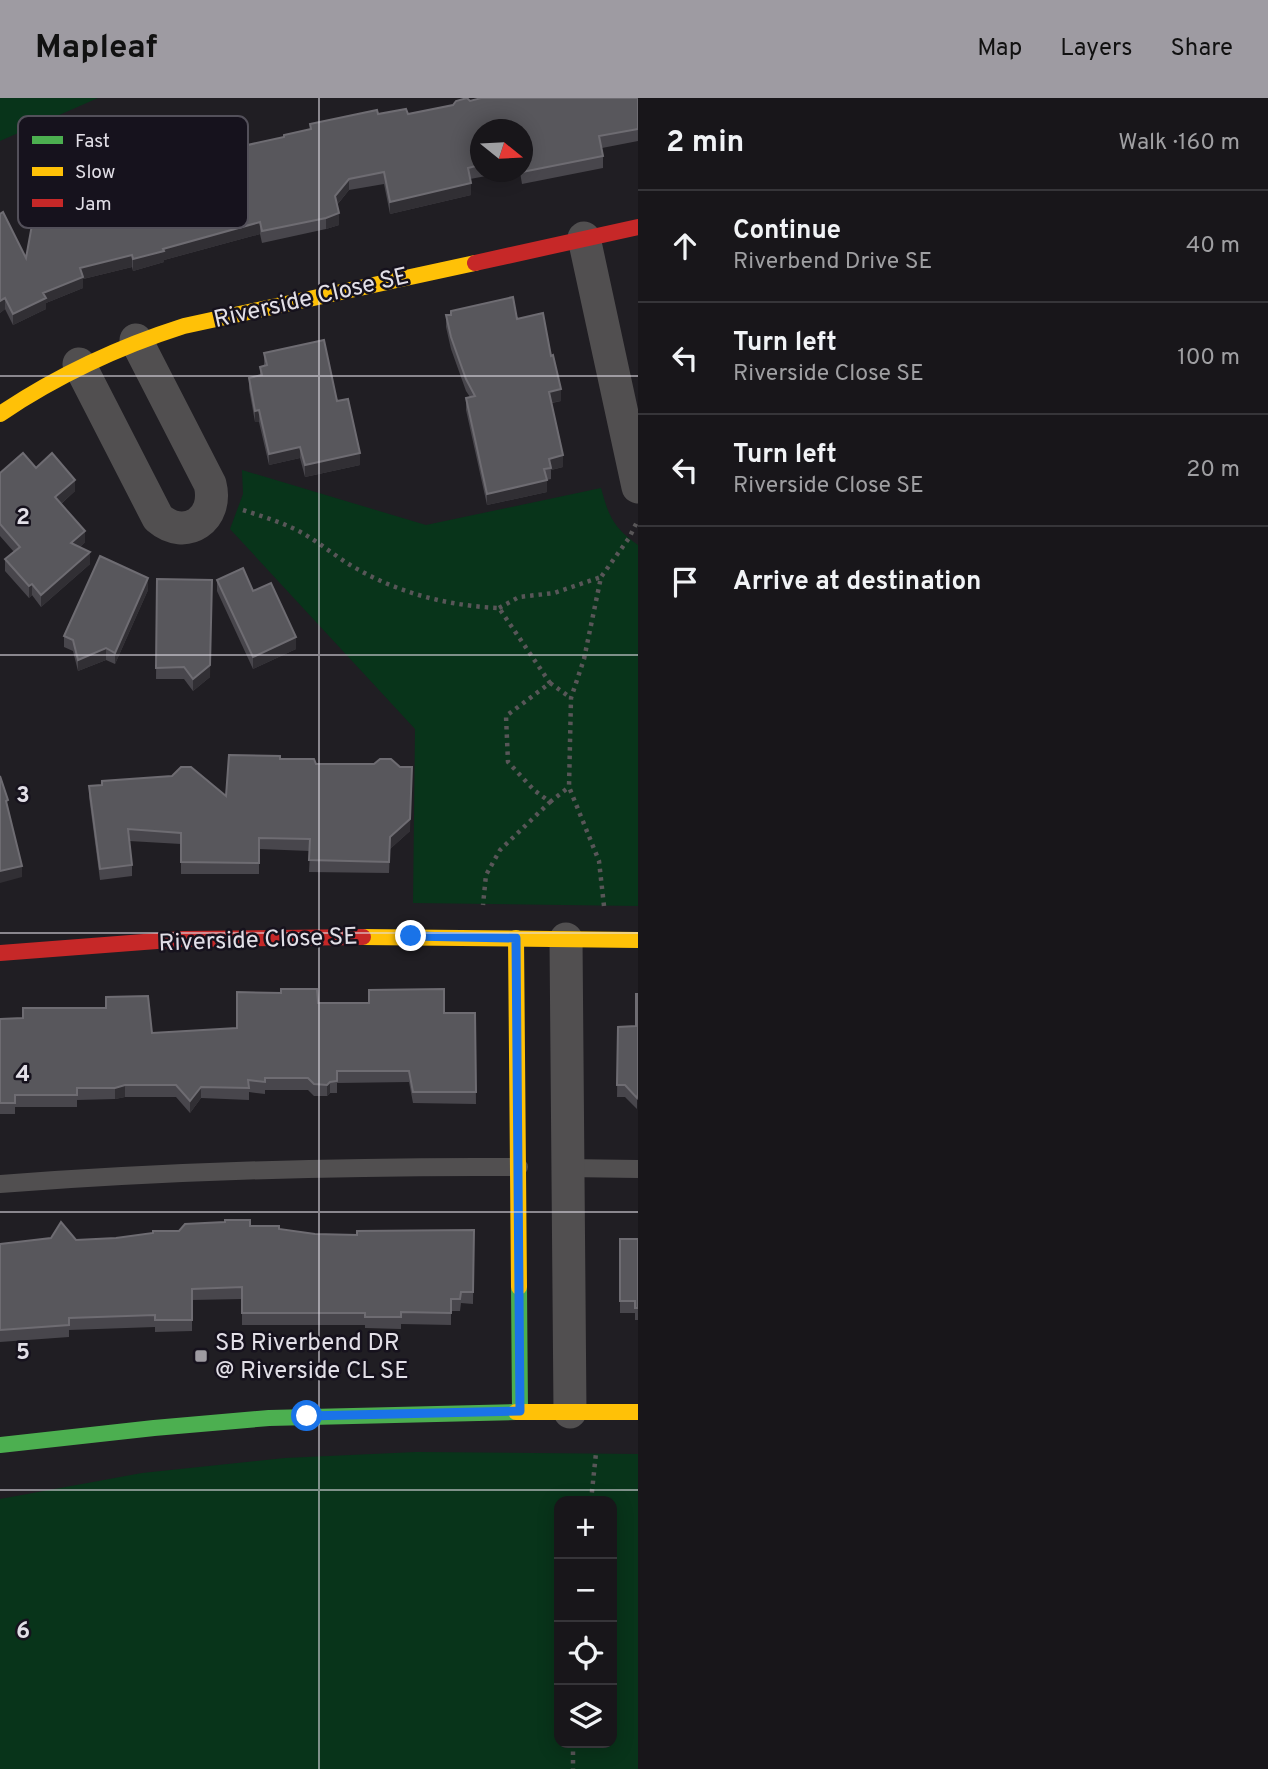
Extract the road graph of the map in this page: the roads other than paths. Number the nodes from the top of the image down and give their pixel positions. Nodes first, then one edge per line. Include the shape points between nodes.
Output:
1 (638, 228) edge
2 (584, 238) junction
3 (136, 340) junction
4 (79, 364) junction
5 (0, 414) edge
6 (638, 487) edge
7 (516, 938) junction
8 (566, 939) junction
9 (638, 940) edge
10 (0, 953) edge
11 (519, 1167) junction
12 (567, 1168) junction
13 (638, 1169) edge
14 (0, 1184) edge
15 (520, 1411) junction
16 (570, 1412) junction
17 (638, 1412) edge
18 (0, 1445) edge

1 - 2 street, Riverside Close SE
2 - 3 street, Riverside Close SE via 312,296
2 - 6 street
3 - 4 street, Riverside Close SE
3 - 4 street via 210,484 212,505 202,521 184,528 158,517
4 - 5 street, Riverside Close SE
7 - 8 street, Riverside Close SE
7 - 10 street, Riverside Close SE via 241,937
7 - 11 street
8 - 9 street, Riverside Close SE
8 - 12 street
11 - 14 lane via 102,1176
11 - 15 street
12 - 13 lane
12 - 16 street
15 - 16 street
15 - 18 street via 307,1416
16 - 17 street

